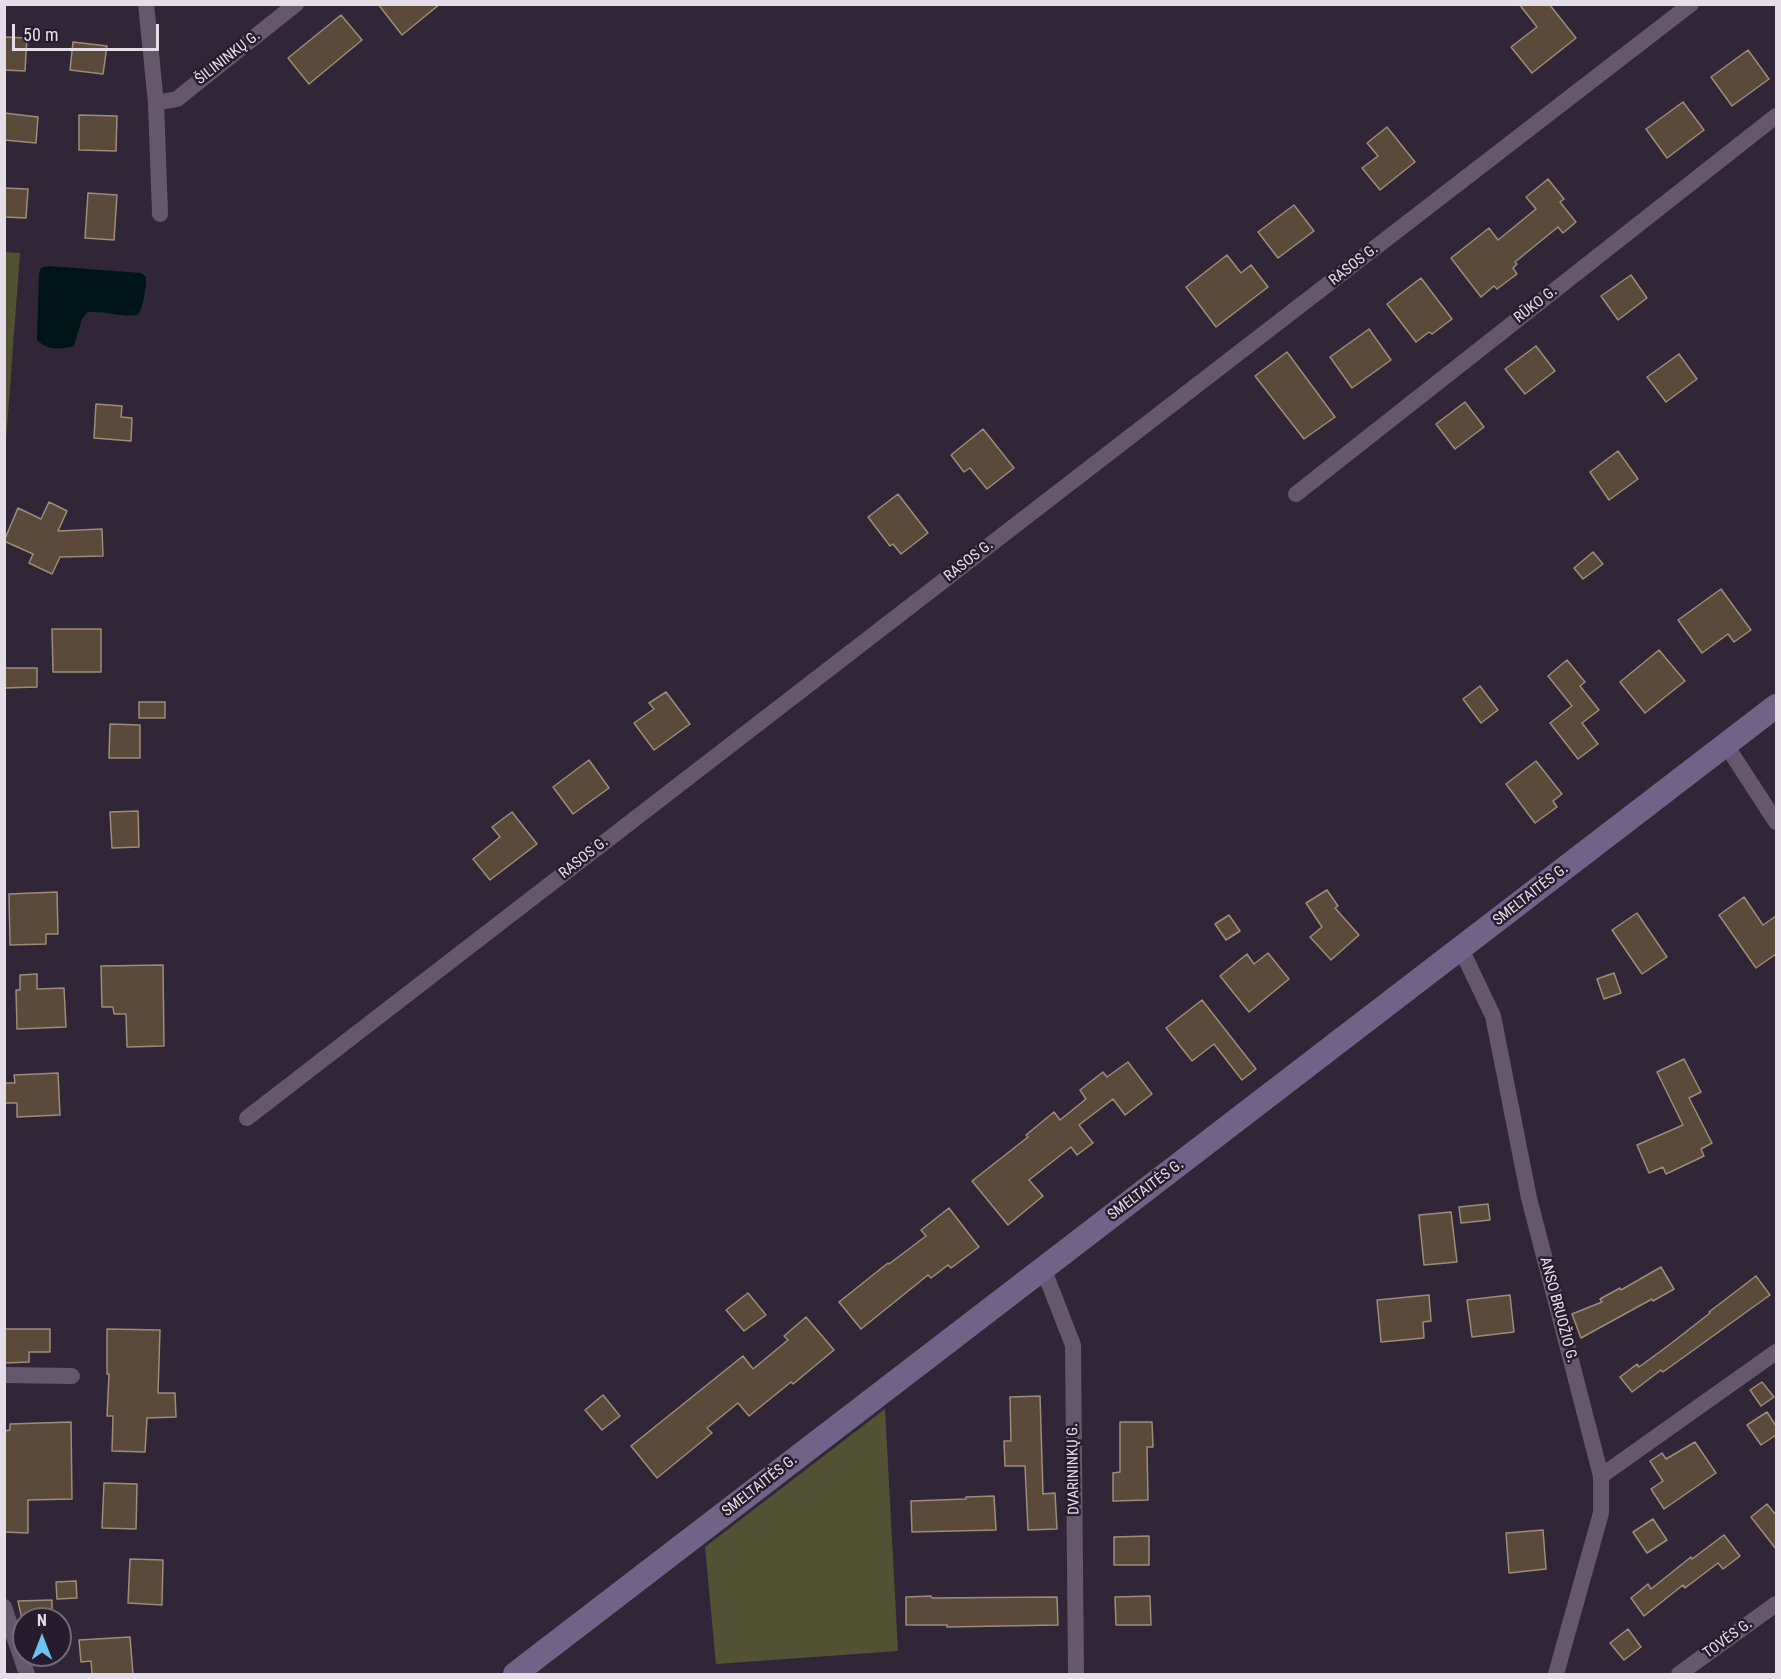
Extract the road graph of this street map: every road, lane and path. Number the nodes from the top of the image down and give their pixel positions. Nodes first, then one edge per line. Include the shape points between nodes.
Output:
1 (146, 4) edge
2 (296, 4) edge
3 (1691, 4) edge
4 (156, 103) junction
5 (1776, 116) edge
6 (160, 214) dead end
7 (1296, 494) dead end
8 (1776, 706) edge
9 (1726, 745) junction
10 (1776, 822) edge
11 (1461, 949) junction
12 (247, 1118) dead end
13 (1043, 1268) junction
14 (1776, 1352) edge
15 (4, 1375) edge
16 (72, 1376) dead end
17 (1601, 1476) junction
18 (1776, 1604) edge
19 (4, 1607) edge
20 (27, 1674) edge
21 (515, 1674) edge
22 (1076, 1674) edge
23 (1556, 1674) edge
24 (1679, 1674) edge

1 - 4 street
2 - 4 street, ŠILININKŲ G. via 177,99
3 - 12 street, RASOS G.
4 - 6 street
5 - 7 street, RŪKO G.
8 - 9 main road, SMELTAITĖS G.
9 - 10 street
9 - 11 main road, SMELTAITĖS G.
11 - 13 main road, SMELTAITĖS G.
11 - 17 street, ANSO BRUOŽIO G. via 1493,1016 1529,1198
13 - 21 main road, SMELTAITĖS G.
13 - 22 street, DVARININKŲ G. via 1073,1345
14 - 17 street
15 - 16 street
17 - 23 street, ANSO BRUOŽIO G. via 1601,1514
18 - 24 street, TOVĖS G.
19 - 20 street

